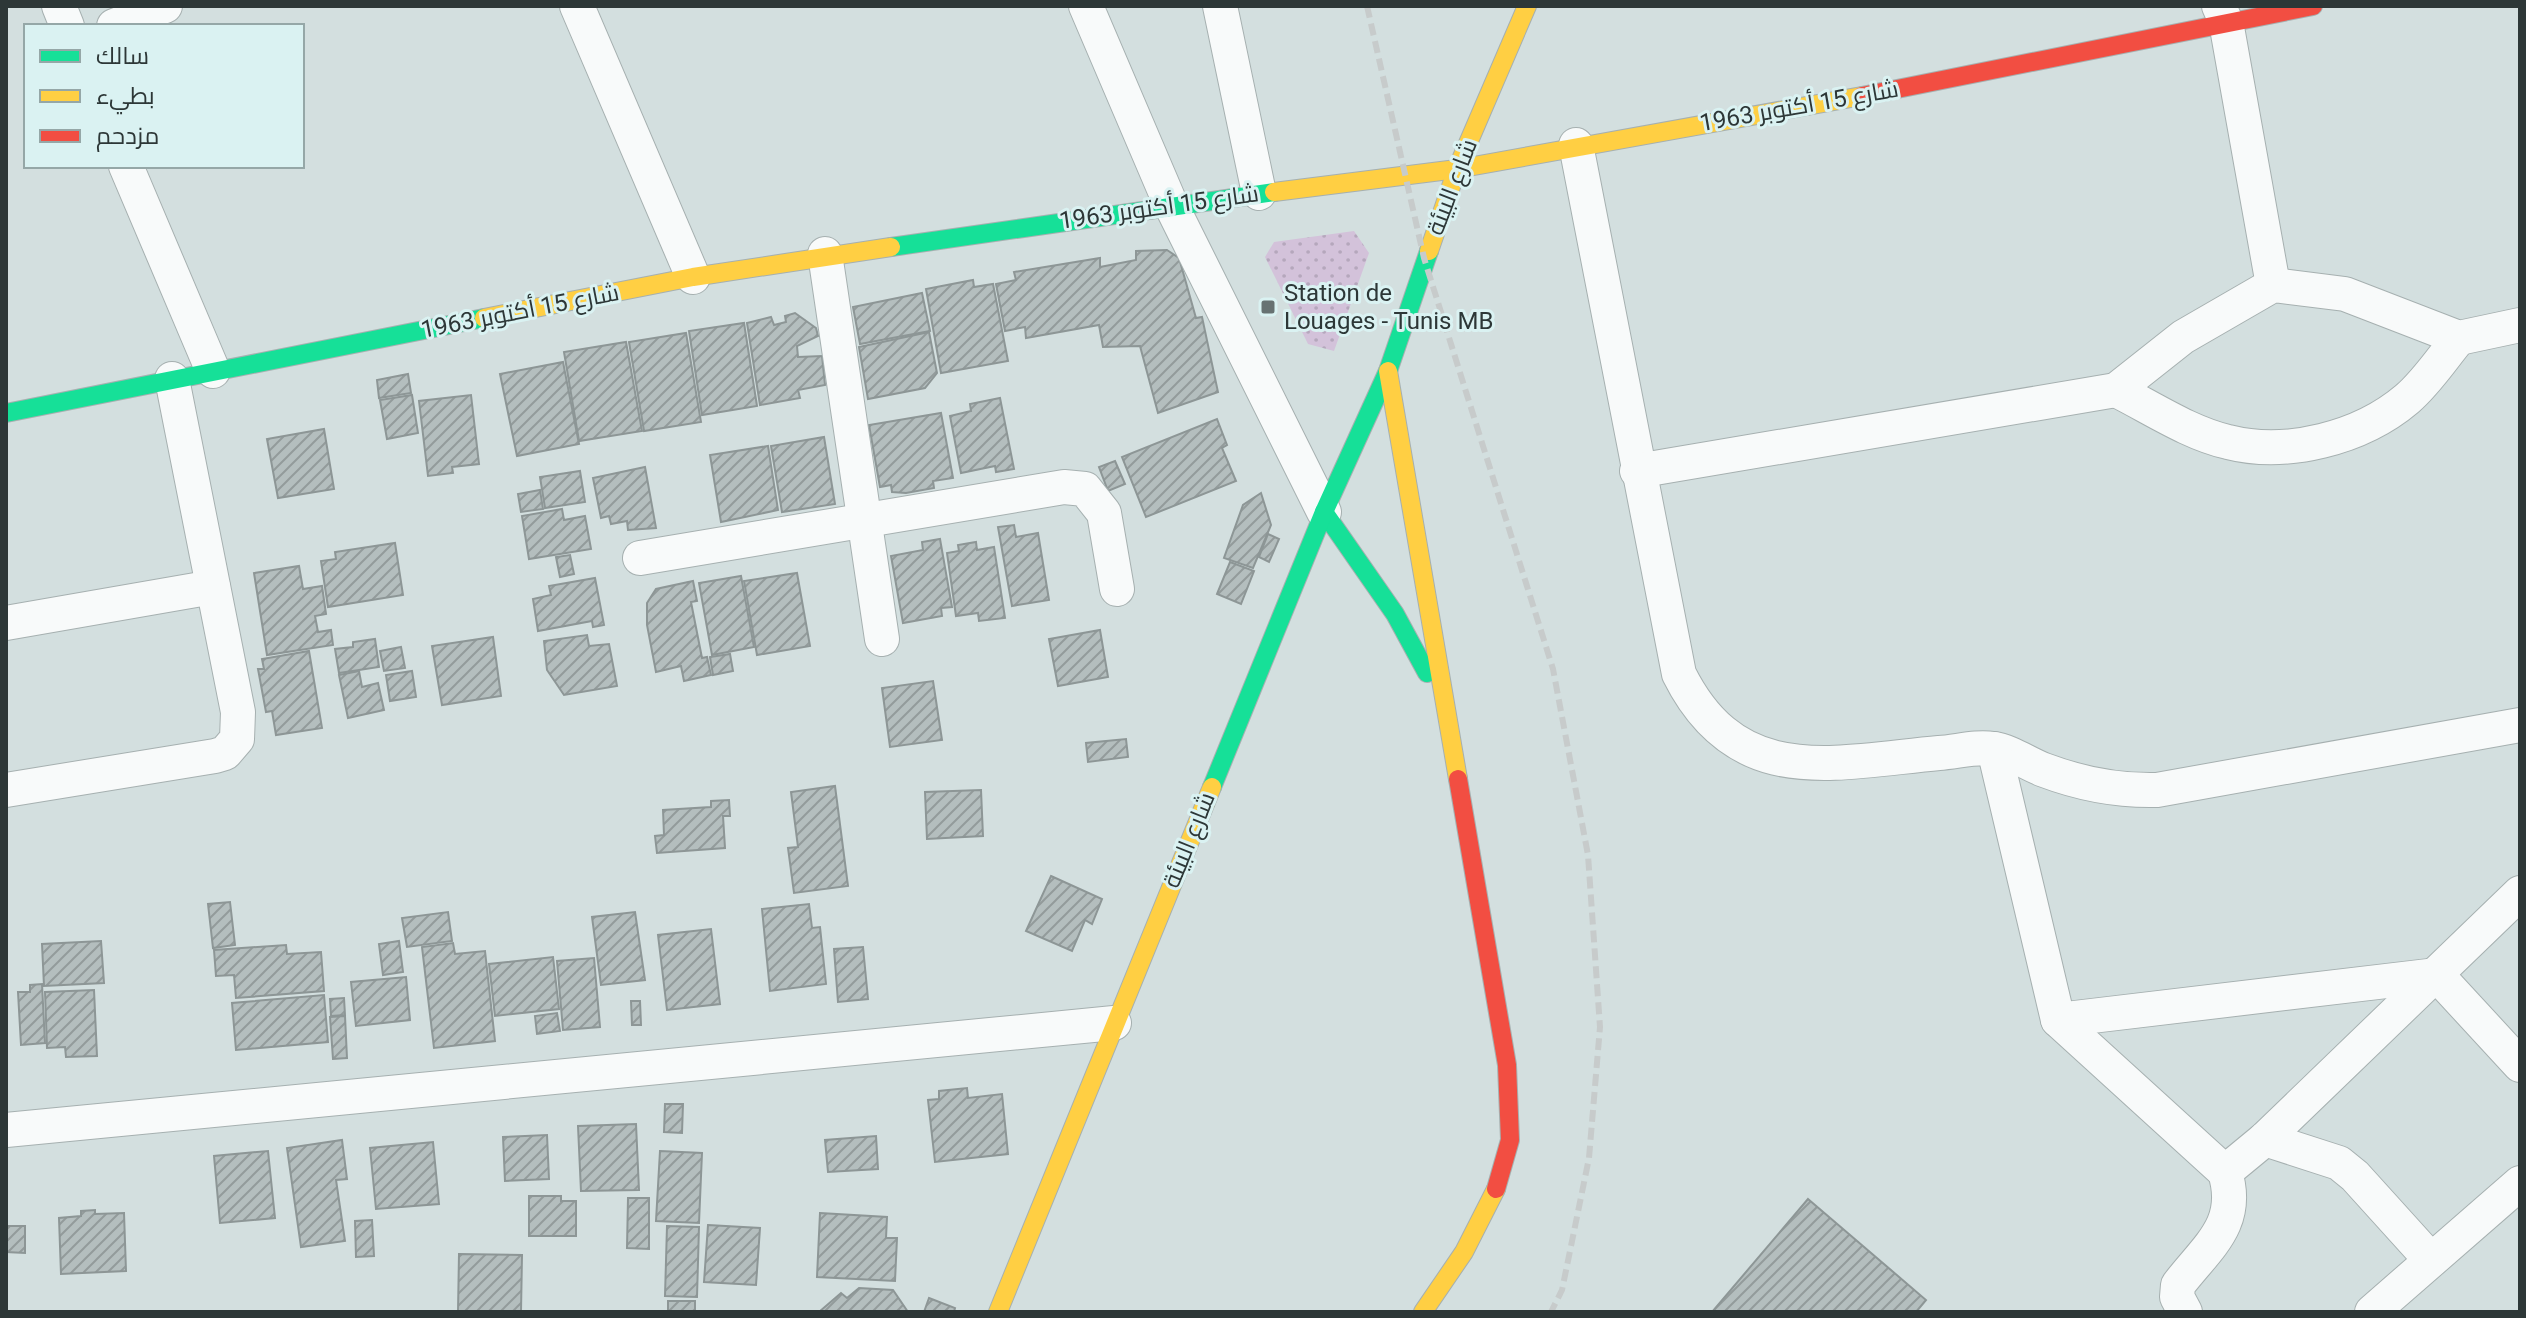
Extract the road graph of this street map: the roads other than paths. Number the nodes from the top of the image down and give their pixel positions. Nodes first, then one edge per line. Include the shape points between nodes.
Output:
1 (165, 6) edge
2 (577, 6) edge
3 (1086, 6) edge
4 (1220, 6) edge
5 (2313, 6) edge
6 (1519, 14) edge
7 (2222, 14) edge
8 (119, 24) edge
9 (1576, 145) junction
10 (127, 168) edge
11 (1457, 169) junction
12 (1259, 193) junction
13 (1171, 205) junction
14 (825, 254) junction
15 (693, 277) junction
16 (2273, 285) junction
17 (2520, 325) edge
18 (2459, 338) junction
19 (213, 371) junction
20 (1388, 371) junction
21 (172, 379) junction
22 (2116, 390) junction
23 (6, 413) edge
24 (1637, 471) junction
25 (1324, 512) junction
26 (865, 521) junction
27 (640, 558) dead end
28 (213, 587) junction
29 (1117, 589) dead end
30 (6, 623) edge
31 (882, 639) dead end
32 (1444, 703) junction
33 (2520, 725) edge
34 (1994, 749) junction
35 (6, 790) edge
36 (2520, 893) edge
37 (2437, 975) junction
38 (2058, 1020) junction
39 (1114, 1023) junction
40 (2520, 1065) edge
41 (6, 1130) edge
42 (2265, 1139) junction
43 (2225, 1172) junction
44 (2520, 1183) edge
45 (2431, 1260) junction
46 (998, 1312) edge
47 (1423, 1312) edge
48 (2185, 1312) edge
49 (2372, 1312) edge

1 - 8 street
2 - 15 street
3 - 13 street
4 - 12 street
5 - 7 main road, شارع 15 أكتوبر 1963
6 - 11 main road, شارع البيئة
7 - 9 main road, شارع 15 أكتوبر 1963 via 1905,88
7 - 16 street
9 - 11 main road, شارع 15 أكتوبر 1963
9 - 24 street
10 - 19 street
11 - 12 main road, شارع 15 أكتوبر 1963
11 - 20 main road, شارع البيئة
12 - 13 main road, شارع 15 أكتوبر 1963
13 - 14 main road, شارع 15 أكتوبر 1963
13 - 25 street
14 - 15 main road, شارع 15 أكتوبر 1963
14 - 26 street
15 - 19 main road, شارع 15 أكتوبر 1963
16 - 18 street via 2345,294
16 - 22 street via 2183,337
17 - 18 street
18 - 22 street via 2408,398 2334,439 2280,446 2229,443
19 - 21 main road, شارع 15 أكتوبر 1963
20 - 25 main road, شارع البيئة
20 - 32 main road, شارع البيئة
21 - 23 main road, شارع 15 أكتوبر 1963
21 - 28 street
22 - 24 street
24 - 34 street via 1679,674 1695,705 1724,734 1765,757 1810,764
25 - 32 main road via 1395,614
25 - 39 main road, شارع البيئة
26 - 27 street
26 - 29 street via 1064,487 1085,489 1104,513
26 - 31 street
28 - 30 street
28 - 35 street via 238,712 233,746 215,756
32 - 47 main road, شارع البيئة via 1507,1065 1510,1138 1495,1189 1471,1240
33 - 34 street via 2157,790 2125,791 2082,782
34 - 38 street
36 - 37 street
37 - 38 street
37 - 40 street
37 - 42 street
38 - 43 street
39 - 41 street
39 - 46 main road, شارع البيئة
42 - 43 street
42 - 45 street via 2339,1163
43 - 48 street via 2232,1195 2228,1219 2178,1285
44 - 45 street
45 - 49 street

